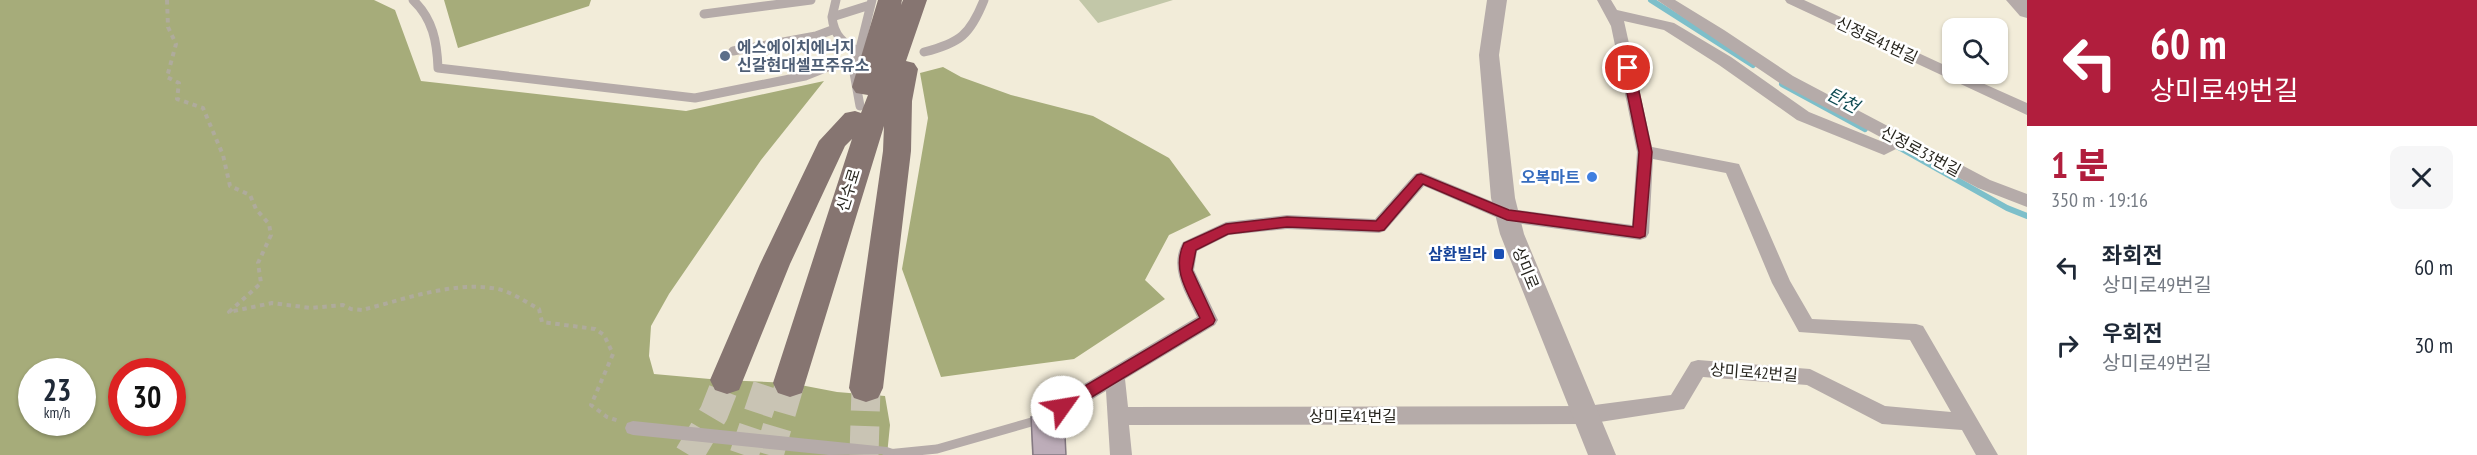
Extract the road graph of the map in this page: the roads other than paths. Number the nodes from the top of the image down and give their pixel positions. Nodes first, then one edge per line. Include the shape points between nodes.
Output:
1 (413, 0) edge
2 (811, 0) edge
3 (836, 0) edge
4 (984, 0) edge
5 (1497, 0) edge
6 (1664, 0) edge
7 (1792, 0) edge
8 (2016, 0) edge
9 (877, 2) edge
10 (1609, 7) edge
11 (2027, 12) edge
12 (704, 14) dead end
13 (910, 14) edge
14 (832, 17) junction
15 (832, 30) junction
16 (733, 51) dead end
17 (859, 52) junction
18 (924, 52) dead end
19 (830, 66) dead end
20 (2027, 110) edge
21 (857, 113) junction
22 (1900, 139) junction
23 (1645, 152) junction
24 (2027, 201) edge
25 (1507, 215) junction
26 (1115, 374) junction
27 (727, 380) tunnel mouth
28 (866, 388) tunnel mouth
29 (1587, 415) junction
30 (1119, 416) junction
31 (1044, 418) joint
32 (1968, 422) junction
33 (633, 428) road end
34 (887, 454) edge
35 (1121, 455) edge
36 (1602, 455) edge
37 (1987, 455) edge

1 - 19 lane via 430,20 438,68 695,98 805,76
2 - 12 lane
3 - 14 lane
4 - 18 lane via 976,20 955,45
5 - 25 street, 상미로 via 1490,55
6 - 22 street, 신정로33번길 via 1787,80
7 - 20 street, 신정로41번길
8 - 11 street
9 - 14 lane
9 - 17 lane
9 - 21 main road, 신수로
10 - 22 street via 1669,26 1803,116 1884,149
10 - 23 street via 1619,26
13 - 21 main road, 신수로 via 779,382
13 - 28 main road via 909,52 899,101 897,151
14 - 15 lane
15 - 16 lane
15 - 17 lane via 838,41
17 - 21 lane via 854,73
21 - 27 main road via 833,141 775,264
22 - 24 street, 신정로33번길 via 1984,184
23 - 25 street via 1640,232
23 - 32 street via 1733,168 1782,283 1806,326 1916,332
25 - 26 street via 1421,178 1379,226 1287,222 1226,229 1189,247 1185,270 1208,320
25 - 29 street, 상미로
26 - 30 street
26 - 31 street
29 - 30 street, 상미로41번길
29 - 32 street, 상미로42번길 via 1677,403 1698,368 1810,376 1882,415
29 - 36 street, 상미로
30 - 35 street
31 - 34 lane via 937,449
32 - 37 street
33 - 34 street

